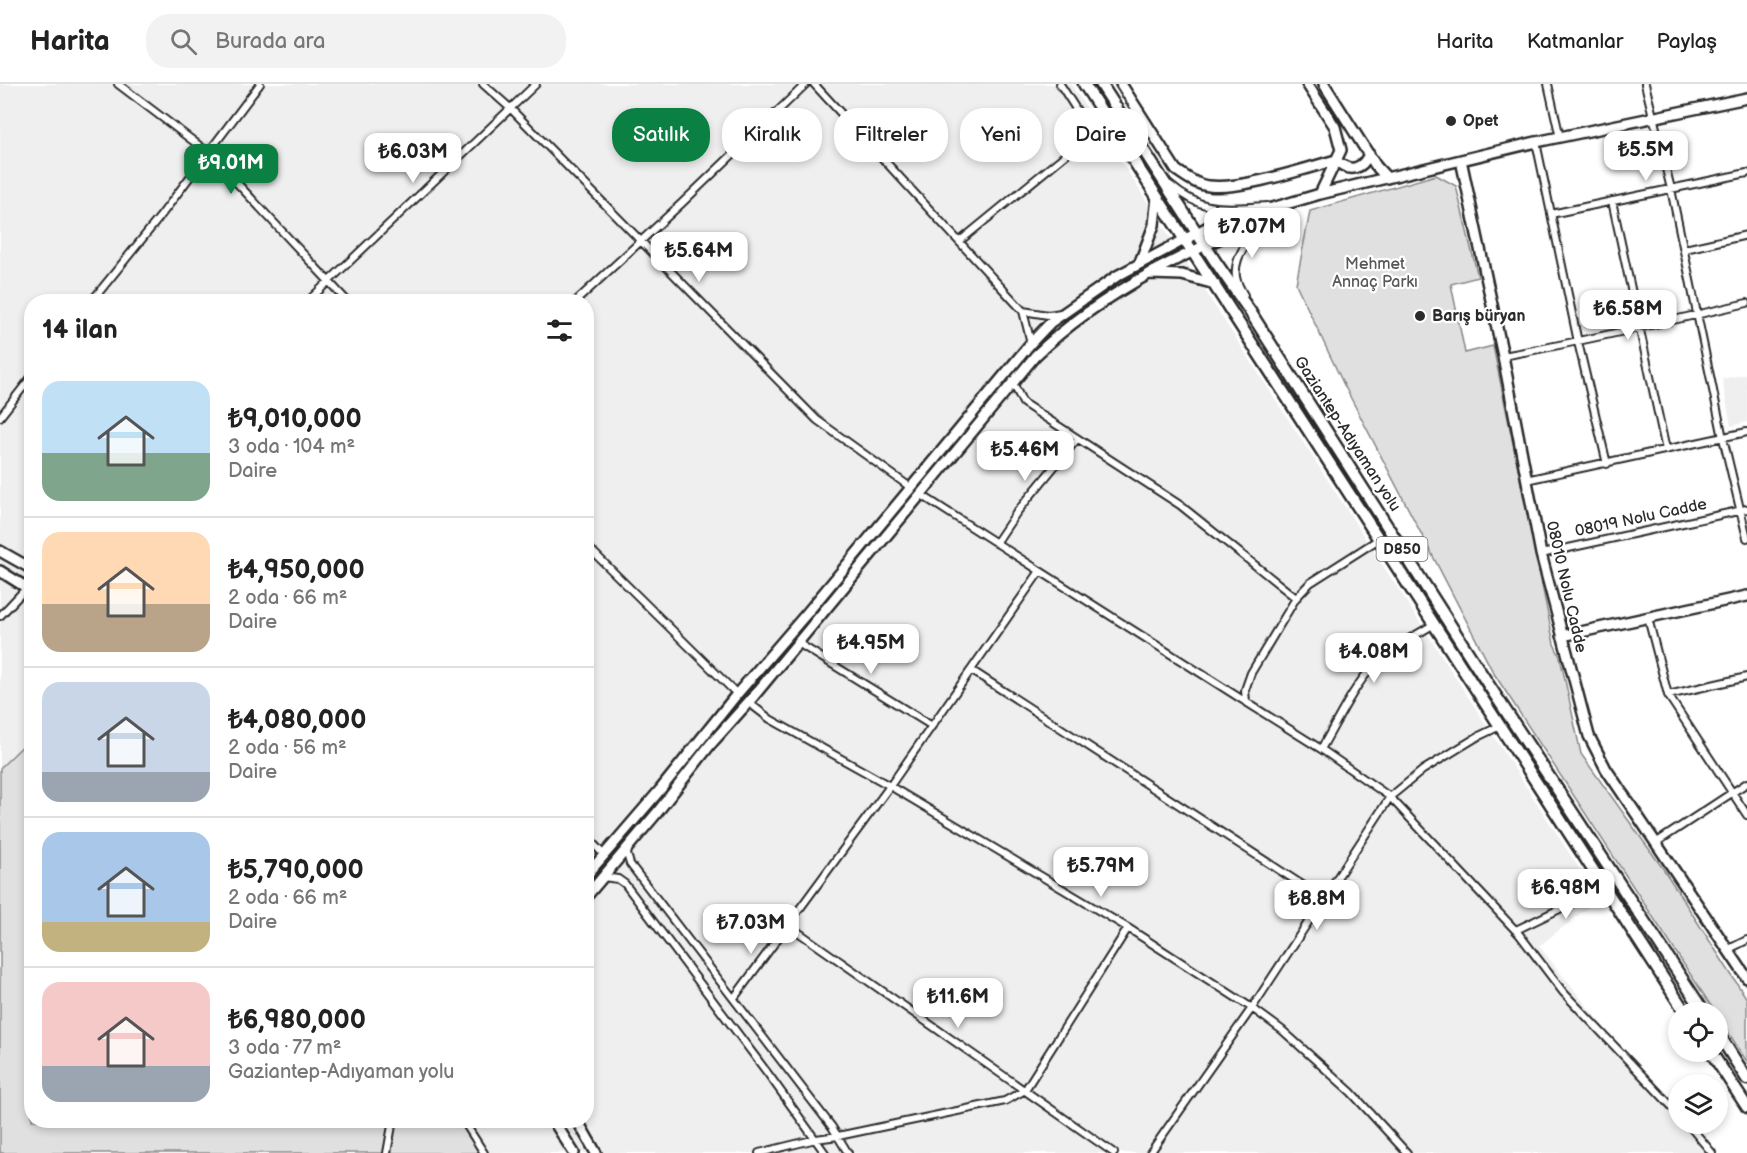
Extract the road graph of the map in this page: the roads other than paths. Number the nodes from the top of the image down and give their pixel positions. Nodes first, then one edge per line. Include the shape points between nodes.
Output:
1 (118, 84) edge
2 (260, 84) edge
3 (483, 84) edge
4 (536, 84) edge
5 (806, 84) edge
6 (814, 84) edge
7 (1060, 84) edge
8 (1084, 84) edge
9 (1101, 84) edge
10 (1121, 84) edge
11 (1307, 84) edge
12 (1324, 84) edge
13 (1548, 84) edge
14 (1645, 84) edge
15 (1747, 98) edge
16 (510, 108) junction
17 (1652, 118) junction
18 (1560, 138) junction
19 (1536, 142) junction
20 (208, 153) junction
21 (1369, 154) junction
22 (1336, 160) junction
23 (1461, 160) junction
24 (1747, 173) edge
25 (1162, 178) junction
26 (1387, 178) junction
27 (1671, 189) junction
28 (1320, 194) junction
29 (1157, 197) junction
30 (1612, 201) junction
31 (1280, 206) junction
32 (1273, 214) junction
33 (1551, 214) junction
34 (1197, 233) junction
35 (1747, 235) edge
36 (1186, 240) junction
37 (641, 241) junction
38 (960, 241) junction
39 (1204, 244) junction
40 (1685, 249) junction
41 (1193, 250) junction
42 (1140, 262) junction
43 (1150, 274) junction
44 (328, 280) junction
45 (1215, 284) junction
46 (97, 294) edge
47 (315, 294) edge
48 (341, 294) edge
49 (584, 294) edge
50 (1747, 303) edge
51 (1250, 310) junction
52 (1023, 311) junction
53 (1065, 312) junction
54 (1698, 315) junction
55 (1638, 327) junction
56 (1578, 342) junction
57 (1031, 343) junction
58 (1503, 356) junction
59 (1013, 383) junction
60 (24, 386) edge
61 (0, 417) edge
62 (1747, 432) edge
63 (1723, 438) junction
64 (1077, 439) junction
65 (1666, 450) junction
66 (1607, 464) junction
67 (1526, 480) junction
68 (910, 487) junction
69 (920, 494) junction
70 (1744, 510) edge
71 (1747, 538) edge
72 (1379, 539) junction
73 (996, 543) junction
74 (0, 551) edge
75 (594, 553) edge
76 (1541, 554) junction
77 (24, 564) edge
78 (0, 571) edge
79 (1040, 571) junction
80 (24, 584) edge
81 (24, 593) edge
82 (1747, 596) edge
83 (1296, 598) junction
84 (0, 616) edge
85 (1648, 618) junction
86 (1434, 624) junction
87 (1562, 636) junction
88 (798, 643) junction
89 (971, 670) junction
90 (1747, 677) edge
91 (737, 694) junction
92 (1668, 695) junction
93 (748, 702) junction
94 (1246, 702) junction
95 (932, 726) junction
96 (1500, 726) junction
97 (1321, 748) junction
98 (1747, 783) edge
99 (890, 786) junction
100 (1732, 793) junction
101 (1390, 797) junction
102 (1747, 814) edge
103 (1657, 842) junction
104 (594, 844) edge
105 (629, 847) junction
106 (604, 855) junction
107 (594, 867) edge
108 (603, 877) junction
109 (1602, 884) junction
110 (594, 888) edge
111 (1324, 899) junction
112 (788, 925) junction
113 (1128, 928) junction
114 (1516, 930) junction
115 (1747, 940) edge
116 (1727, 950) junction
117 (1747, 978) edge
118 (734, 998) junction
119 (1679, 1002) edge
120 (1697, 1002) edge
121 (1252, 1008) junction
122 (1728, 1049) edge
123 (1718, 1062) edge
124 (1747, 1079) edge
125 (1025, 1090) junction
126 (1668, 1103) edge
127 (1747, 1107) edge
128 (392, 1128) edge
129 (468, 1128) edge
130 (559, 1128) edge
131 (581, 1128) edge
132 (1696, 1134) edge
133 (838, 1136) junction
134 (816, 1139) junction
135 (387, 1153) edge
136 (484, 1153) edge
137 (574, 1153) edge
138 (596, 1153) edge
139 (759, 1153) edge
140 (825, 1153) edge
141 (848, 1153) edge
142 (1114, 1153) edge
143 (1150, 1153) edge
144 (1407, 1153) edge
145 (1712, 1153) edge

1 - 20 street
2 - 20 street
3 - 16 street
4 - 16 street
5 - 37 street
6 - 38 street
7 - 38 street via 1083,120 1086,138
8 - 29 highway, Gaziantep-Adıyaman yolu / D850
9 - 25 highway, Gaziantep-Adıyaman yolu / D850
10 - 22 street via 1176,170 1208,186 1249,183
11 - 22 street via 1335,127 1341,150
12 - 21 street
13 - 18 street
14 - 17 street
15 - 17 street
16 - 37 street
16 - 44 street
17 - 18 street
17 - 27 street
18 - 19 street
19 - 23 street
19 - 33 street
20 - 44 street
20 - 46 street
21 - 22 street via 1360,167 1344,167
21 - 26 street
22 - 28 street
23 - 26 street
23 - 58 street, 08010 Nolu Cadde
24 - 27 street
25 - 31 street via 1184,197 1202,205 1234,209
25 - 34 highway, Gaziantep-Adıyaman yolu / D850
26 - 28 street
27 - 30 street
27 - 40 street
28 - 31 street
28 - 32 street
29 - 36 highway, Gaziantep-Adıyaman yolu / D850
29 - 42 street via 1154,225
30 - 33 street
30 - 55 street
31 - 34 street
32 - 39 street
32 - 51 street via 1244,247 1239,260 1236,276
33 - 56 street
34 - 36 street
34 - 39 highway, Gaziantep-Adıyaman yolu / D850
35 - 40 street
36 - 41 highway, Gaziantep-Adıyaman yolu / D850
36 - 42 street
37 - 49 street
37 - 68 street via 817,420
38 - 52 street
39 - 41 street
39 - 51 highway, Gaziantep-Adıyaman yolu / D850
40 - 54 street
41 - 43 street
41 - 45 highway, Gaziantep-Adıyaman yolu / D850
42 - 53 street
43 - 45 street via 1182,275
43 - 59 street via 1069,325
44 - 47 street
44 - 48 street
45 - 72 highway, Gaziantep-Adıyaman yolu / D850
50 - 54 street
51 - 120 highway, Gaziantep-Adıyaman yolu / D850 via 1488,684
52 - 53 street via 1048,315
52 - 57 street
53 - 57 street
54 - 55 street
54 - 63 street
55 - 56 street
55 - 65 street
56 - 58 street
56 - 66 street
57 - 68 street
58 - 67 street, 08010 Nolu Cadde
59 - 64 street via 1023,403
59 - 69 street
60 - 61 street
62 - 63 street
63 - 65 street
63 - 70 street
64 - 73 street
64 - 83 street via 1180,505
65 - 66 street
66 - 67 street
67 - 76 street, 08010 Nolu Cadde
68 - 91 street
69 - 73 street
69 - 88 street
70 - 71 street
70 - 76 street, 08019 Nolu Cadde
72 - 83 street via 1310,583
72 - 86 highway, Gaziantep-Adıyaman yolu / D850
73 - 79 street
74 - 77 street
75 - 91 street
76 - 87 street, 08010 Nolu Cadde
78 - 80 street
79 - 89 street
79 - 94 street
81 - 84 street
82 - 85 street
83 - 94 street via 1251,672
85 - 87 street
85 - 92 street
86 - 96 highway, Gaziantep-Adıyaman yolu / D850
86 - 97 street via 1374,665
87 - 103 street, 08010 Nolu Cadde via 1589,736 1606,769
88 - 93 street
88 - 95 street
89 - 95 street
89 - 111 street
90 - 92 street
91 - 106 street
92 - 100 street
93 - 99 street via 770,719
93 - 105 street
94 - 97 street
95 - 99 street
96 - 101 street via 1423,770
96 - 109 highway, Gaziantep-Adıyaman yolu / D850
97 - 101 street
98 - 100 street
99 - 112 street
99 - 113 street
100 - 102 street
100 - 103 street
101 - 111 street
101 - 114 street
103 - 116 street, 08010 Nolu Cadde
104 - 106 street
105 - 108 street
105 - 118 street via 630,864
106 - 107 street
108 - 110 street
108 - 134 street via 625,884
109 - 114 street
109 - 119 highway, Gaziantep-Adıyaman yolu / D850
111 - 121 street
112 - 118 street
112 - 125 street
113 - 121 street
113 - 125 street
114 - 126 street via 1563,993
115 - 116 street
116 - 117 street, 08010 Nolu Cadde
118 - 133 street
121 - 143 street
121 - 144 street via 1282,1029 1351,1092
122 - 124 highway
123 - 127 highway
125 - 133 street via 1005,1101
125 - 142 street
128 - 135 street
129 - 136 street
130 - 137 street
131 - 138 street
132 - 145 street
133 - 134 street
133 - 141 street
134 - 139 street
134 - 140 street

